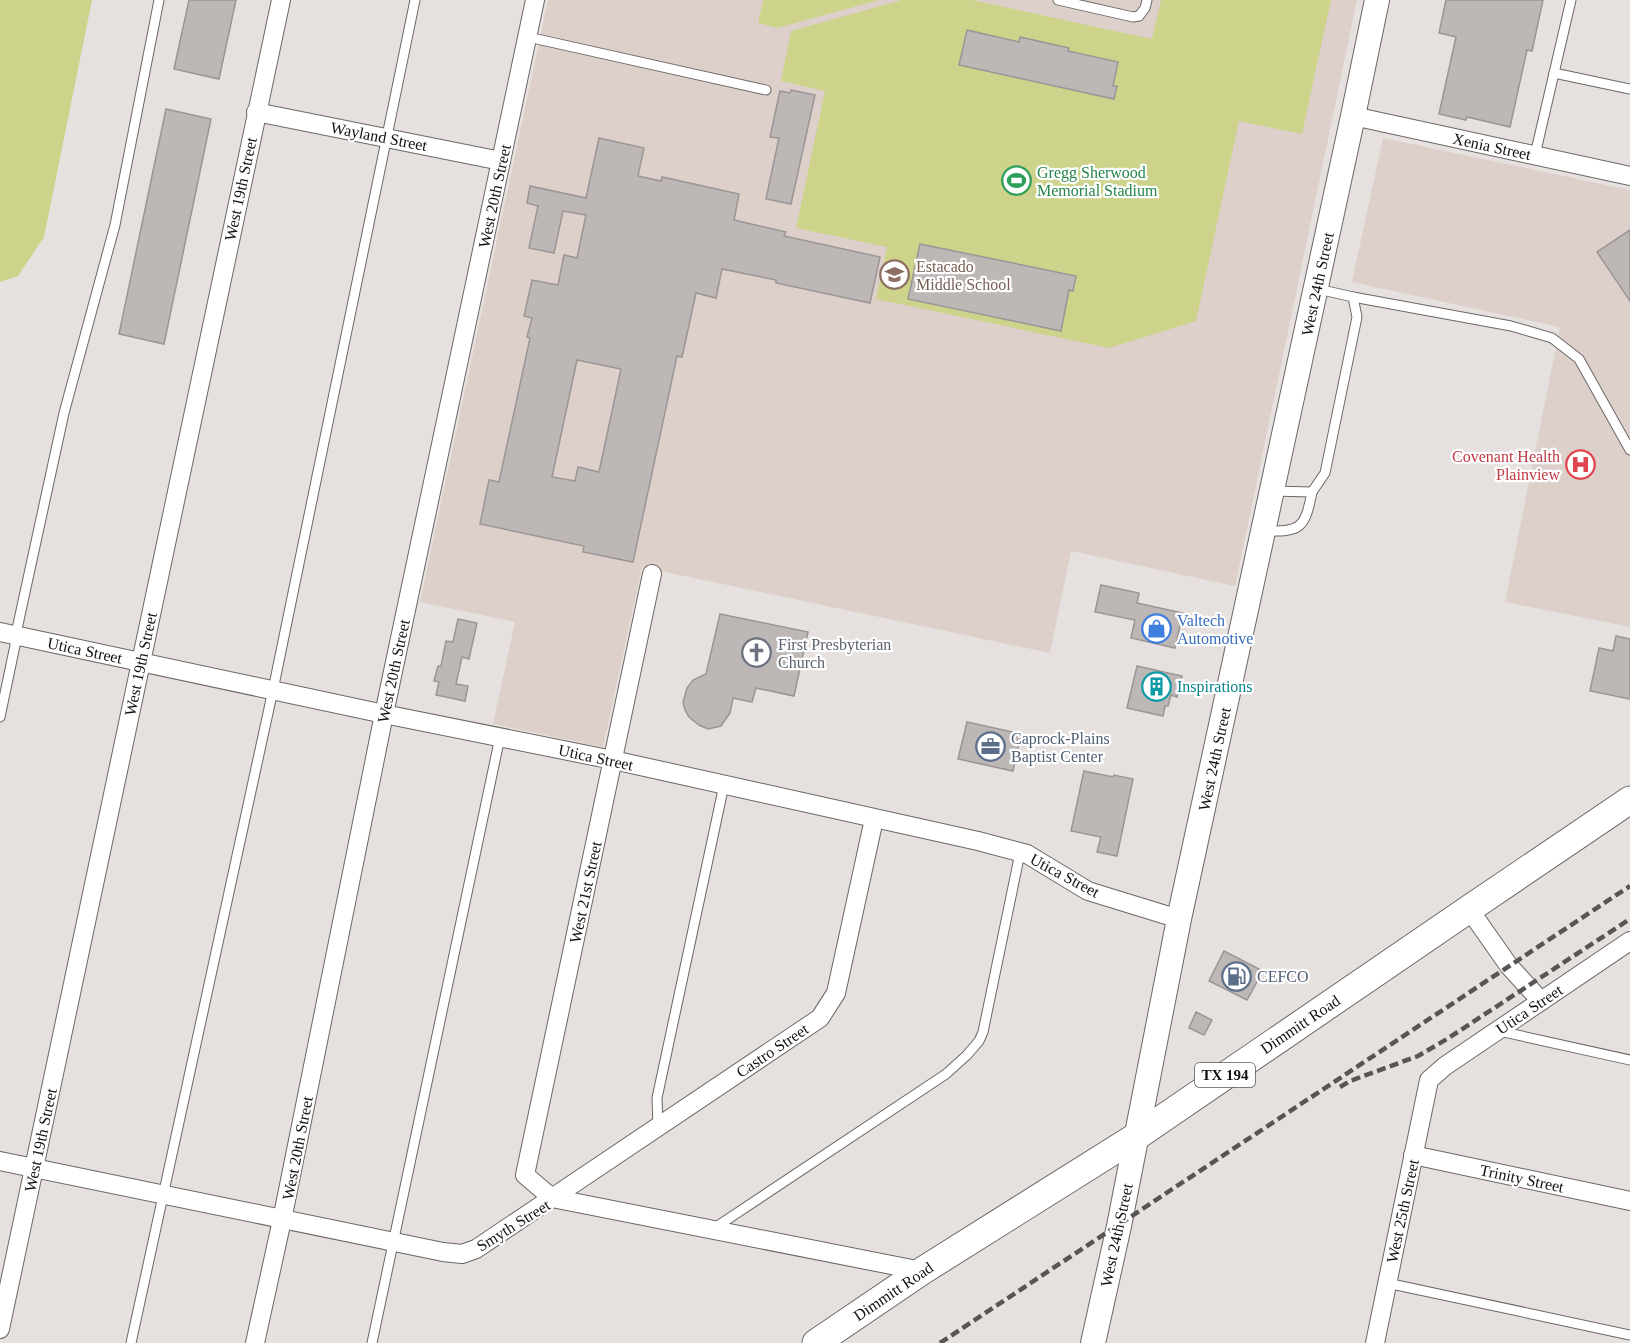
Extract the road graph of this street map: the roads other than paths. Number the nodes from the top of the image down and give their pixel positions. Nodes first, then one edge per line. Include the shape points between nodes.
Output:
1 (159, 0) edge
2 (280, 0) edge
3 (415, 0) edge
4 (535, 0) edge
5 (1058, 0) edge
6 (1147, 0) edge
7 (1377, 0) edge
8 (1571, 0) edge
9 (528, 37) junction
10 (1554, 73) junction
11 (1630, 89) edge
12 (766, 90) dead end
13 (256, 112) junction
14 (1353, 116) junction
15 (387, 138) junction
16 (1535, 155) junction
17 (501, 161) junction
18 (1630, 176) edge
19 (1316, 288) junction
20 (1353, 297) junction
21 (1630, 450) edge
22 (1272, 491) junction
23 (1312, 492) junction
24 (1263, 531) junction
25 (652, 574) dead end
26 (8, 634) edge
27 (140, 662) junction
28 (273, 690) junction
29 (384, 714) junction
30 (0, 717) edge
31 (500, 737) junction
32 (613, 760) junction
33 (724, 785) junction
34 (1630, 800) edge
35 (873, 819) junction
36 (1020, 853) junction
37 (1469, 909) junction
38 (1179, 919) junction
39 (1630, 941) edge
40 (1541, 1001) junction
41 (1497, 1031) junction
42 (1630, 1060) edge
43 (1429, 1080) joint
44 (657, 1127) junction
45 (1137, 1136) junction
46 (1413, 1155) junction
47 (0, 1161) edge
48 (34, 1169) junction
49 (163, 1196) junction
50 (552, 1198) junction
51 (1630, 1201) edge
52 (282, 1220) junction
53 (712, 1230) junction
54 (393, 1242) junction
55 (922, 1271) junction
56 (1387, 1283) junction
57 (0, 1329) edge
58 (1630, 1335) edge
59 (131, 1343) edge
60 (255, 1343) edge
61 (372, 1343) edge
62 (816, 1343) edge
63 (1093, 1343) edge
64 (1375, 1343) edge

1 - 26 lane via 115,225 64,413 17,629
2 - 13 street, West 19th Street
3 - 15 lane
4 - 9 street, West 20th Street
5 - 6 lane via 1132,17 1139,16
7 - 14 main road, West 24th Street
8 - 10 lane
9 - 12 lane
9 - 17 street, West 20th Street
10 - 11 lane
10 - 16 lane
13 - 15 street, Wayland Street
13 - 27 street, West 19th Street
14 - 16 street, Xenia Street
14 - 19 main road, West 24th Street
15 - 17 street, Wayland Street
15 - 28 lane
16 - 18 street, Xenia Street
17 - 29 street, West 20th Street
19 - 20 lane
19 - 22 main road, West 24th Street
20 - 21 lane via 1511,326 1552,338 1579,359
20 - 23 lane via 1357,317 1326,473
22 - 23 lane
22 - 24 main road, West 24th Street
23 - 24 lane via 1302,524 1286,532
24 - 38 main road, West 24th Street
25 - 32 street, West 21st Street
26 - 27 street, Utica Street
26 - 30 lane
27 - 28 street, Utica Street
27 - 48 street, West 19th Street
28 - 29 street, Utica Street
28 - 49 lane
29 - 31 street, Utica Street
29 - 52 street, West 20th Street
31 - 32 street, Utica Street
31 - 54 lane
32 - 33 street, Utica Street
32 - 50 street, West 21st Street via 525,1175
33 - 35 street, Utica Street
33 - 44 lane via 657,1098
34 - 37 main road, Dimmitt Road / TX 194
35 - 36 street, Utica Street
35 - 44 street, Castro Street via 836,993 820,1018
36 - 38 street, Utica Street via 1088,891
36 - 53 lane via 979,1041 946,1074
37 - 40 street via 1509,966
37 - 45 main road, Dimmitt Road / TX 194
38 - 45 main road, West 24th Street
39 - 40 street, Utica Street
40 - 41 street, Utica Street
41 - 42 lane
41 - 43 street, Utica Street
43 - 46 street, West 25th Street
44 - 50 street, Castro Street
45 - 55 main road, Dimmitt Road / TX 194
45 - 63 main road, West 24th Street
46 - 51 street, Trinity Street
46 - 56 street, West 25th Street
47 - 48 street, Smyth Street
48 - 49 street, Smyth Street
48 - 57 street, West 19th Street
49 - 52 street, Smyth Street
49 - 59 lane
50 - 53 street, Smyth Street
50 - 54 street, Smyth Street via 476,1249 462,1254
52 - 54 street, Smyth Street
52 - 60 street, West 20th Street
53 - 55 street, Smyth Street
54 - 61 lane
55 - 62 main road, Dimmitt Road / TX 194
56 - 58 lane
56 - 64 street, West 25th Street

